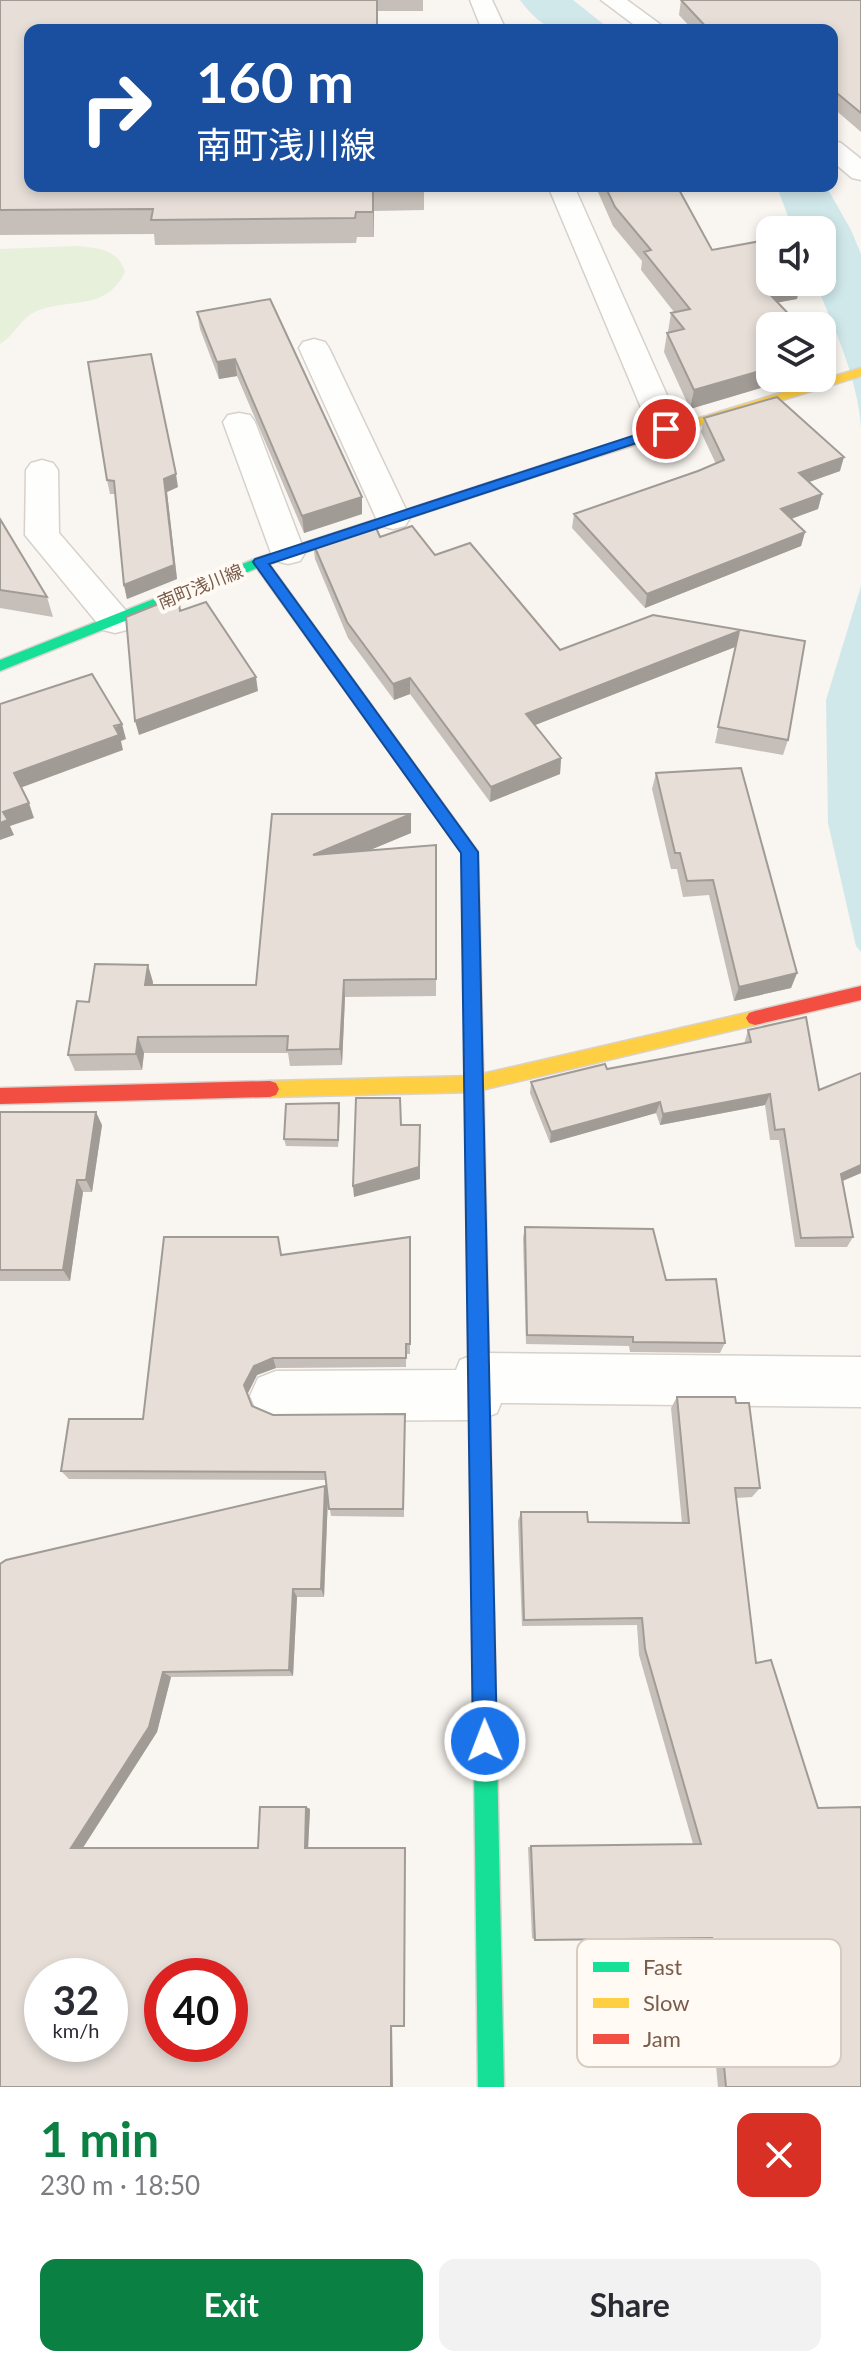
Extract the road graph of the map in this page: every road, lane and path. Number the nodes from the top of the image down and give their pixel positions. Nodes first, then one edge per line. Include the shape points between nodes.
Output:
1 (481, 0) edge
2 (612, 0) edge
3 (491, 24) edge
4 (647, 24) edge
5 (838, 153) edge
6 (861, 172) edge
7 (564, 192) edge
8 (314, 348) dead end
9 (861, 372) edge
10 (239, 422) dead end
11 (666, 429) junction
12 (42, 470) dead end
13 (393, 518) junction
14 (274, 557) junction
15 (115, 621) junction
16 (0, 666) edge
17 (856, 994) edge
18 (473, 1084) junction
19 (0, 1096) edge
20 (861, 1382) edge
21 (479, 1386) junction
22 (276, 1396) dead end
23 (491, 2087) edge

1 - 3 street
2 - 4 street
5 - 6 street
7 - 11 street
8 - 13 street
9 - 11 street, 南町浅川線
10 - 14 street
11 - 13 street, 南町浅川線
12 - 15 street via 42,535
13 - 14 street, 南町浅川線
14 - 15 street, 南町浅川線
14 - 18 street via 470,852
15 - 16 street, 南町浅川線
17 - 18 street
18 - 19 street
18 - 21 street
20 - 21 street
21 - 22 street
21 - 23 street

